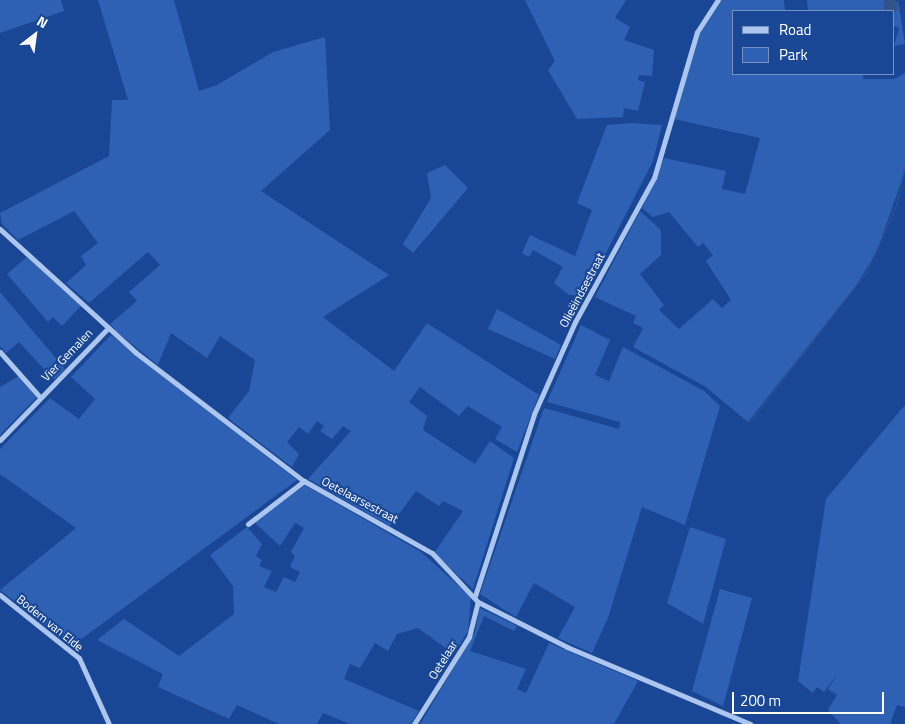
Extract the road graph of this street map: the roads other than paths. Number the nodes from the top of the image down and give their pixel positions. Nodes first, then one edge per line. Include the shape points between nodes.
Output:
1 (718, 0) edge
2 (0, 229) edge
3 (108, 328) junction
4 (0, 352) edge
5 (40, 397) junction
6 (0, 440) edge
7 (304, 482) junction
8 (248, 524) dead end
9 (0, 595) edge
10 (474, 596) junction
11 (478, 602) junction
12 (110, 724) edge
13 (414, 724) edge
14 (750, 724) edge

1 - 10 street, Olieëindsestraat via 694,40 654,178 575,322 534,414
2 - 3 street, Oetelaarsestraat
3 - 5 street, Vier Gemalen
3 - 7 street, Oetelaarsestraat
4 - 5 street, Vier Gemalen
5 - 6 street, Vier Gemalen
7 - 8 street
7 - 10 street, Oetelaarsestraat via 416,542
9 - 12 street, Bodem van Elde via 75,653
10 - 11 street, Oetelaarsestraat
11 - 13 street, Oetelaar via 469,637
11 - 14 street, Oetelaarsestraat via 567,648

